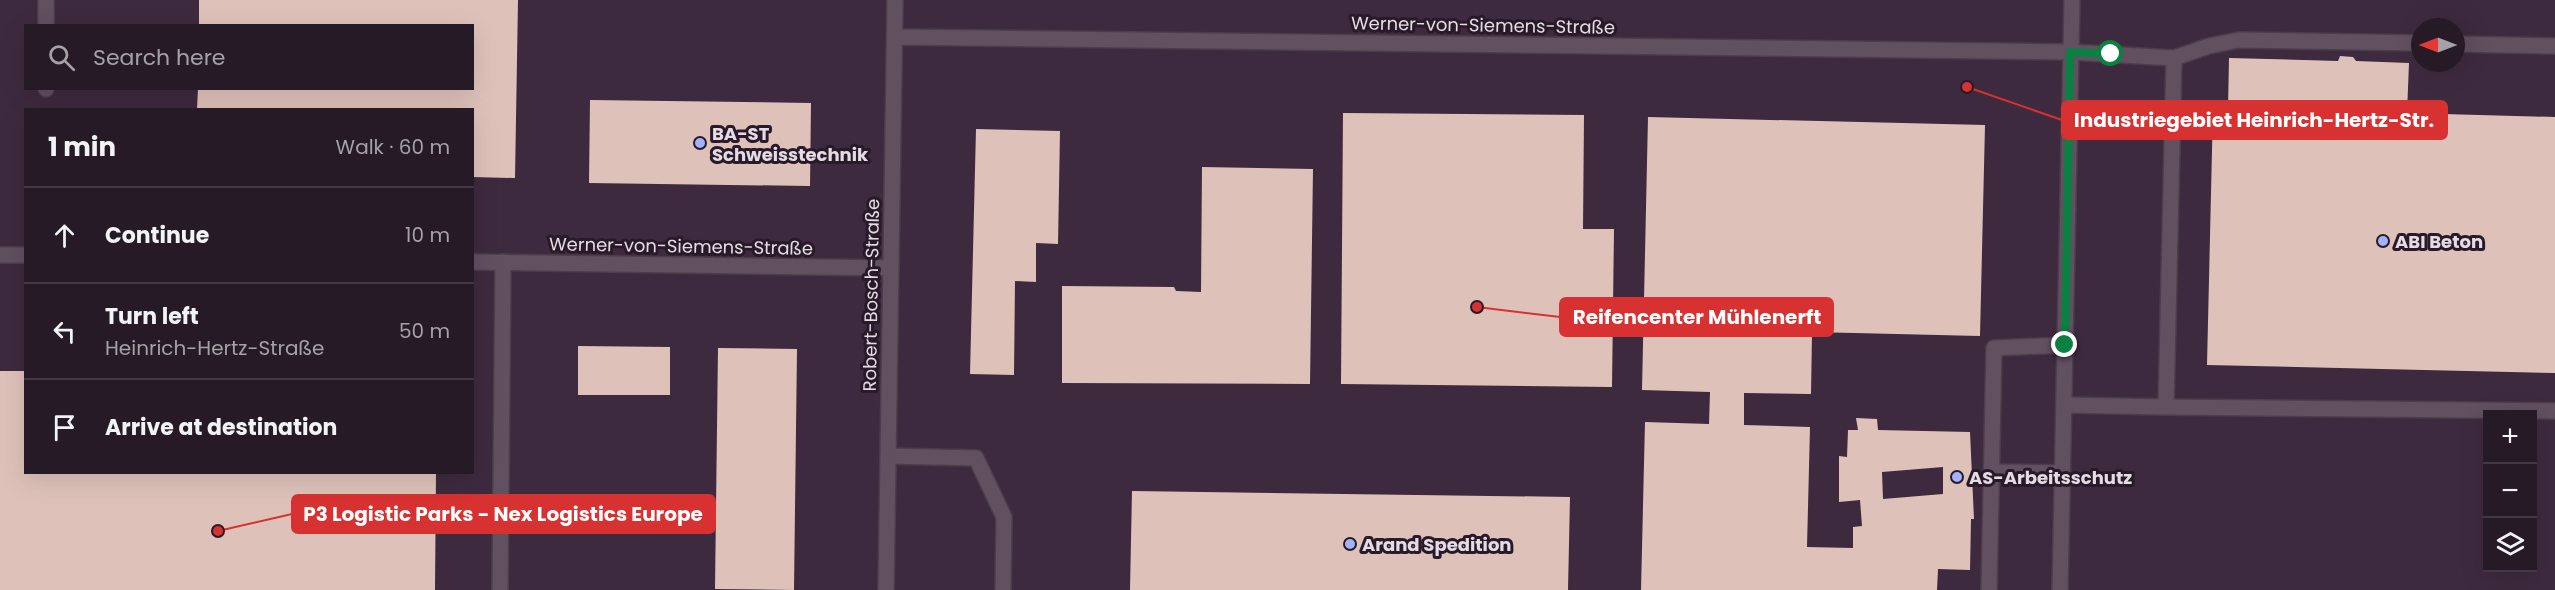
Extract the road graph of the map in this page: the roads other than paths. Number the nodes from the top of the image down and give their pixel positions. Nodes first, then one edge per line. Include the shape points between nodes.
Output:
1 (46, 0) edge
2 (895, 0) edge
3 (2072, 0) edge
4 (46, 24) edge
5 (895, 37) junction
6 (2411, 44) edge
7 (2465, 44) edge
8 (2555, 46) edge
9 (2070, 52) junction
10 (2174, 58) junction
11 (0, 255) edge
12 (24, 255) edge
13 (474, 262) edge
14 (503, 262) junction
15 (890, 268) junction
16 (2065, 345) junction
17 (2064, 405) junction
18 (2166, 407) junction
19 (2555, 411) edge
20 (888, 456) junction
21 (1991, 472) junction
22 (2062, 473) junction
23 (500, 590) edge
24 (886, 590) edge
25 (1003, 590) edge
26 (1989, 590) edge
27 (2060, 590) edge

1 - 4 street
2 - 5 street, Robert-Bosch-Straße
3 - 9 street
5 - 9 street, Werner-von-Siemens-Straße
5 - 15 street, Robert-Bosch-Straße
6 - 10 street via 2240,40
7 - 8 street
9 - 10 street, Werner-von-Siemens-Straße
9 - 16 street
10 - 18 street
11 - 12 street
13 - 14 street, Werner-von-Siemens-Straße
14 - 15 street, Werner-von-Siemens-Straße
14 - 23 street
15 - 20 street, Robert-Bosch-Straße
16 - 17 street
16 - 21 street via 1994,348
17 - 18 street
17 - 22 street
18 - 19 street
20 - 24 street, Robert-Bosch-Straße
20 - 25 street via 976,458 1004,517
21 - 22 street
21 - 26 street
22 - 27 street

